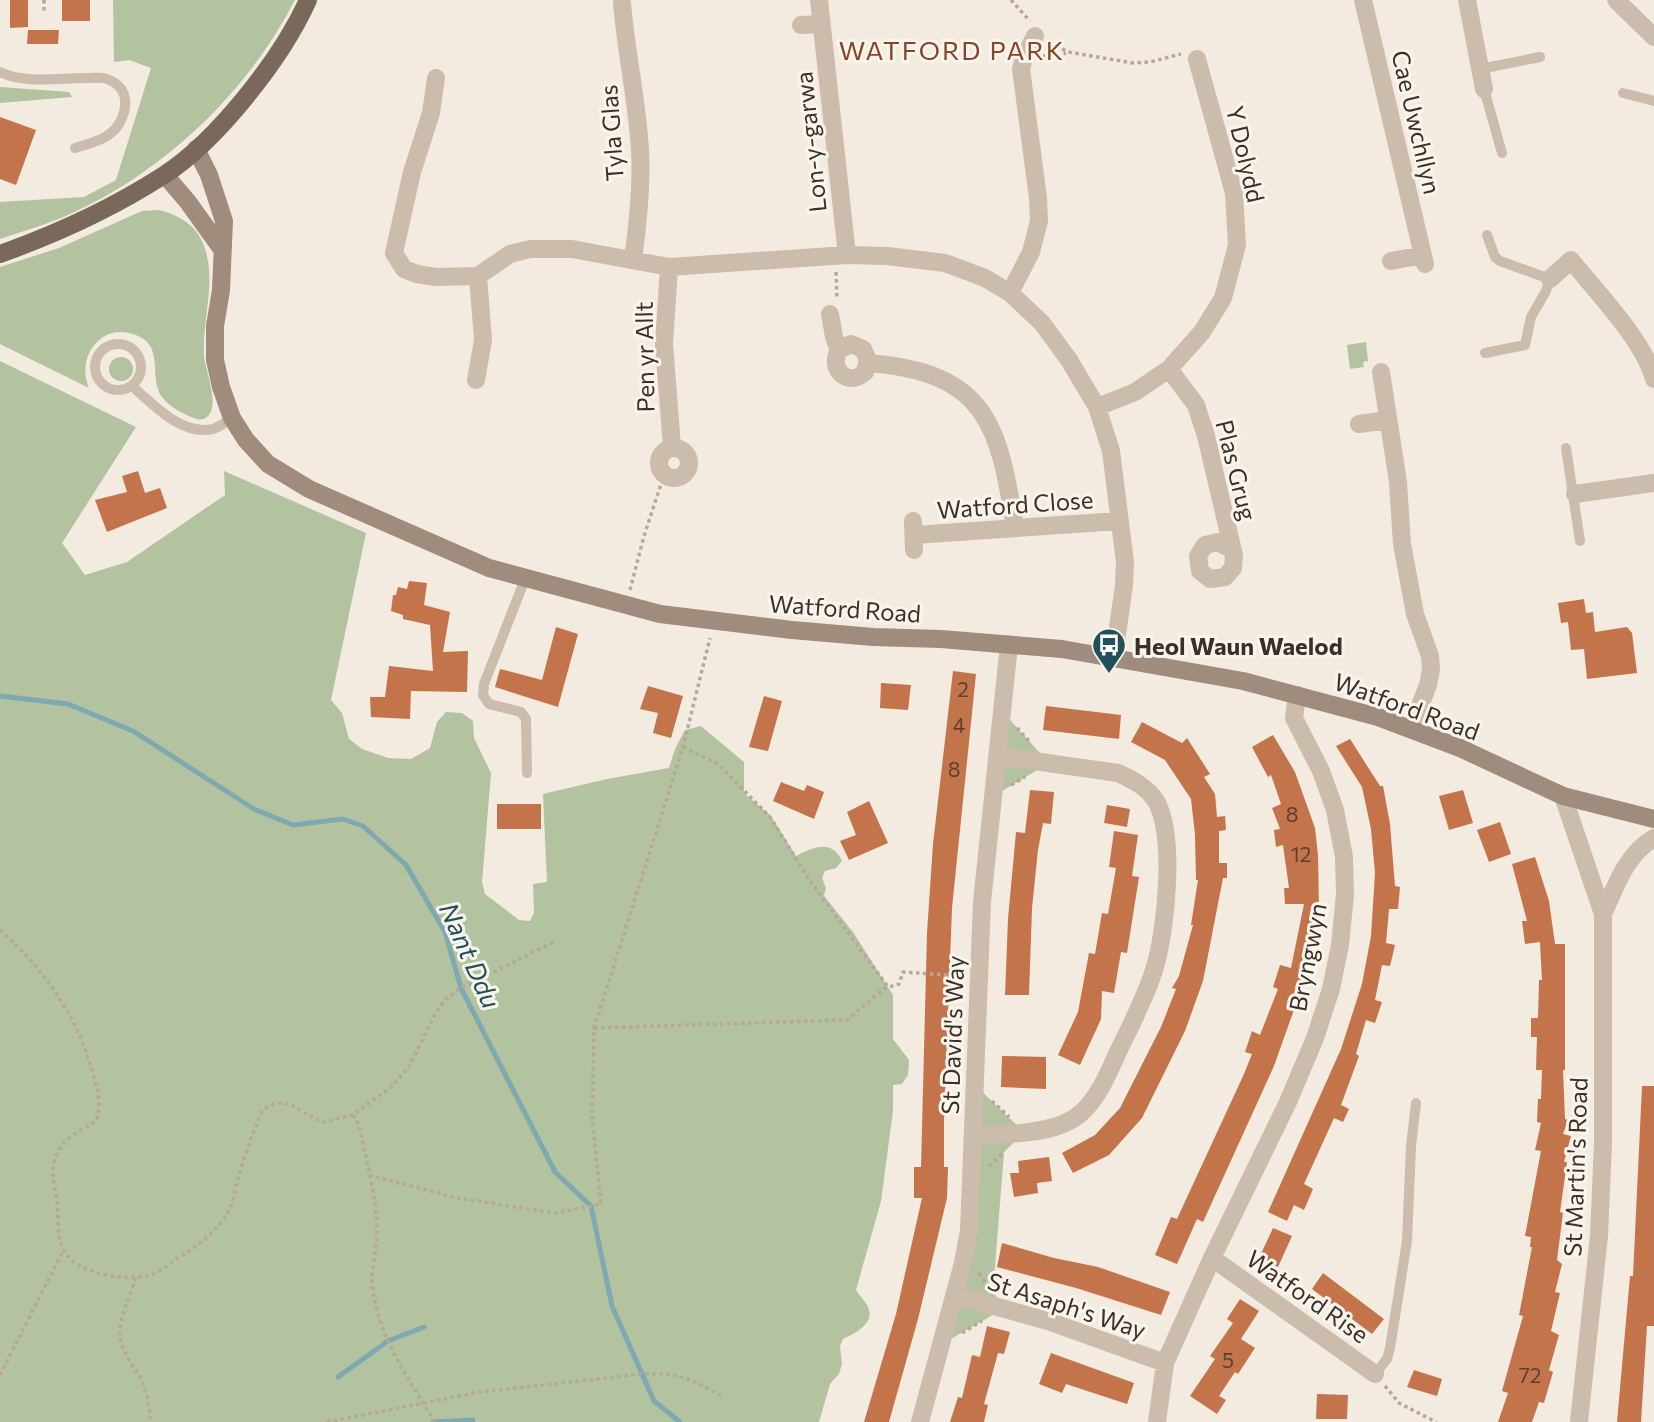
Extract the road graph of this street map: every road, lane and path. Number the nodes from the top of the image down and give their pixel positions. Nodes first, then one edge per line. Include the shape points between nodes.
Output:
1 (44, 0) edge
2 (308, 0) edge
3 (819, 0) edge
4 (1011, 0) edge
5 (1363, 0) edge
6 (1468, 0) edge
7 (1616, 0) edge
8 (622, 3) dead end
9 (44, 14) dead end
10 (822, 24) junction
11 (800, 25) dead end
12 (1040, 35) junction
13 (1654, 37) edge
14 (1540, 57) dead end
15 (1197, 59) joint
16 (1480, 69) junction
17 (0, 72) edge
18 (436, 78) dead end
19 (1484, 89) joint
20 (1623, 93) dead end
21 (1654, 101) edge
22 (75, 148) dead end
23 (197, 149) junction
24 (1502, 153) dead end
25 (165, 175) junction
26 (1487, 235) dead end
27 (221, 247) junction
28 (0, 254) edge
29 (841, 256) junction
30 (632, 259) junction
31 (1391, 261) dead end
32 (669, 267) junction
33 (478, 276) junction
34 (1550, 279) junction
35 (1010, 293) junction
36 (830, 314) joint
37 (839, 350) junction
38 (1485, 354) dead end
39 (868, 363) junction
40 (1169, 369) junction
41 (1381, 372) dead end
42 (1654, 379) edge
43 (476, 380) dead end
44 (132, 386) junction
45 (1097, 407) junction
46 (232, 418) junction
47 (1388, 419) junction
48 (1359, 424) dead end
49 (672, 447) junction
50 (1566, 448) dead end
51 (664, 475) junction
52 (1654, 483) edge
53 (1575, 494) junction
54 (1119, 521) junction
55 (1015, 528) junction
56 (914, 535) dead end
57 (1580, 541) dead end
58 (1231, 549) dead end
59 (525, 579) junction
60 (627, 605) junction
61 (714, 622) junction
62 (1009, 645) junction
63 (1114, 656) junction
64 (1297, 695) junction
65 (1411, 729) junction
66 (683, 747) junction
67 (999, 756) junction
68 (527, 773) dead end
69 (1563, 796) junction
70 (1654, 819) edge
71 (1654, 838) edge
72 (1603, 914) junction
73 (0, 930) edge
74 (556, 941) dead end
75 (978, 977) junction
76 (888, 987) junction
77 (594, 1028) junction
78 (1416, 1103) dead end
79 (353, 1115) junction
80 (973, 1134) junction
81 (369, 1175) junction
82 (63, 1251) junction
83 (1212, 1258) junction
84 (136, 1278) junction
85 (954, 1295) junction
86 (1165, 1363) junction
87 (1375, 1374) junction
88 (0, 1375) edge
89 (722, 1396) dead end
90 (423, 1403) junction
91 (150, 1422) edge
92 (327, 1422) edge
93 (435, 1422) edge
94 (920, 1422) edge
95 (1157, 1422) edge
96 (1436, 1422) edge
97 (1579, 1422) edge

1 - 9 path
2 - 23 main road via 274,61
3 - 10 street, Lon-y-garwa
4 - 12 path
5 - 31 street, Cae Uwchllyn via 1424,259
6 - 16 street
7 - 13 street
8 - 30 street, Tyla Glas via 640,150
10 - 11 street
10 - 29 street, Lon-y-garwa
12 - 15 path via 1068,52 1133,63 1190,51
12 - 35 street via 1015,55 1021,69 1039,221 1031,251
14 - 16 lane
15 - 40 street, Y Dolydd via 1234,193 1237,245 1223,298 1202,332
16 - 19 street
17 - 22 lane via 18,78 106,79 122,88 125,110 118,127 102,140
18 - 33 street via 394,253 404,268 417,274
19 - 24 lane
20 - 21 lane
23 - 25 main road
23 - 27 street, Watford Road via 224,221
25 - 27 street
25 - 28 main road via 74,224
26 - 34 lane via 1500,261
27 - 46 street, Watford Road via 215,360
29 - 32 street
29 - 35 street via 946,263
29 - 36 path via 838,305
30 - 32 street
30 - 33 street via 530,248 510,254
32 - 49 street, Pen yr Allt via 664,344
33 - 43 street via 483,340
34 - 38 lane via 1531,317 1525,345
34 - 42 street via 1572,260 1624,326
35 - 45 street via 1042,323
36 - 37 street
37 - 39 street via 858,345
37 - 39 street via 835,363 841,375 860,376
39 - 55 street via 915,368 951,383 971,400 987,420 1003,455
40 - 45 street, Y Dolydd via 1135,392
40 - 58 street, Plas Grug via 1196,405
41 - 47 street
44 - 44 lane via 117,390 102,384 95,364 102,351 114,344 135,351 141,373
44 - 46 lane via 183,426 214,428
45 - 54 street via 1111,452
46 - 59 street, Watford Road via 268,464 309,489 489,568
47 - 48 street
47 - 65 street via 1402,544 1415,614 1430,656 1431,670
49 - 51 street, Pen yr Allt via 658,461
49 - 51 street, Pen yr Allt via 685,452 689,466 679,477
50 - 53 lane
51 - 60 path
52 - 53 street
53 - 57 lane
54 - 55 street, Watford Close
54 - 63 street via 1125,562
55 - 56 street, Watford Close
59 - 60 street, Watford Road
59 - 68 lane via 483,695 489,704 521,712 526,719
60 - 61 street, Watford Road
61 - 62 street, Watford Road
61 - 66 path
62 - 63 street, Watford Road
62 - 67 street, St David's Way
63 - 64 street, Watford Road
64 - 65 street, Watford Road
64 - 83 street, Bryngwyn via 1294,718 1321,771 1344,857 1340,945 1315,1038
65 - 69 street, Watford Road
66 - 76 path via 718,764 770,817 808,878
66 - 77 path
67 - 75 street, St David's Way
67 - 80 street via 1118,773 1136,781 1157,803 1163,822 1166,894 1154,971 1094,1099 1065,1124 1045,1130
69 - 70 street, Watford Road
69 - 72 street, St Martin's Road
71 - 72 street, St Martin's Road via 1623,868
72 - 97 street, St Martin's Road via 1599,1236
73 - 82 path via 51,985 68,1012 87,1049 97,1086 96,1121 67,1139 53,1166
74 - 79 path via 446,999 409,1067
75 - 76 path via 903,972 899,984
75 - 80 street, St David's Way
76 - 77 path via 848,1020
77 - 81 path via 592,1117 601,1204 555,1213 457,1198
78 - 87 lane via 1407,1241 1390,1348
79 - 81 path
79 - 84 path via 324,1122 292,1105 270,1104 262,1111 230,1208 221,1222 195,1247 152,1275
80 - 85 street, St David's Way via 969,1230
81 - 90 path via 377,1230 372,1289 376,1308 384,1334
82 - 84 path via 100,1275
82 - 88 path
83 - 86 street, Bryngwyn
83 - 87 street, Watford Rise
84 - 91 path via 120,1334 143,1384
85 - 86 street, St Asaph's Way via 1059,1324
85 - 94 street, St David's Way
86 - 95 street, Bryngwyn
87 - 96 path via 1399,1403
89 - 90 path via 685,1377 660,1373 480,1392
90 - 92 path
90 - 93 path

